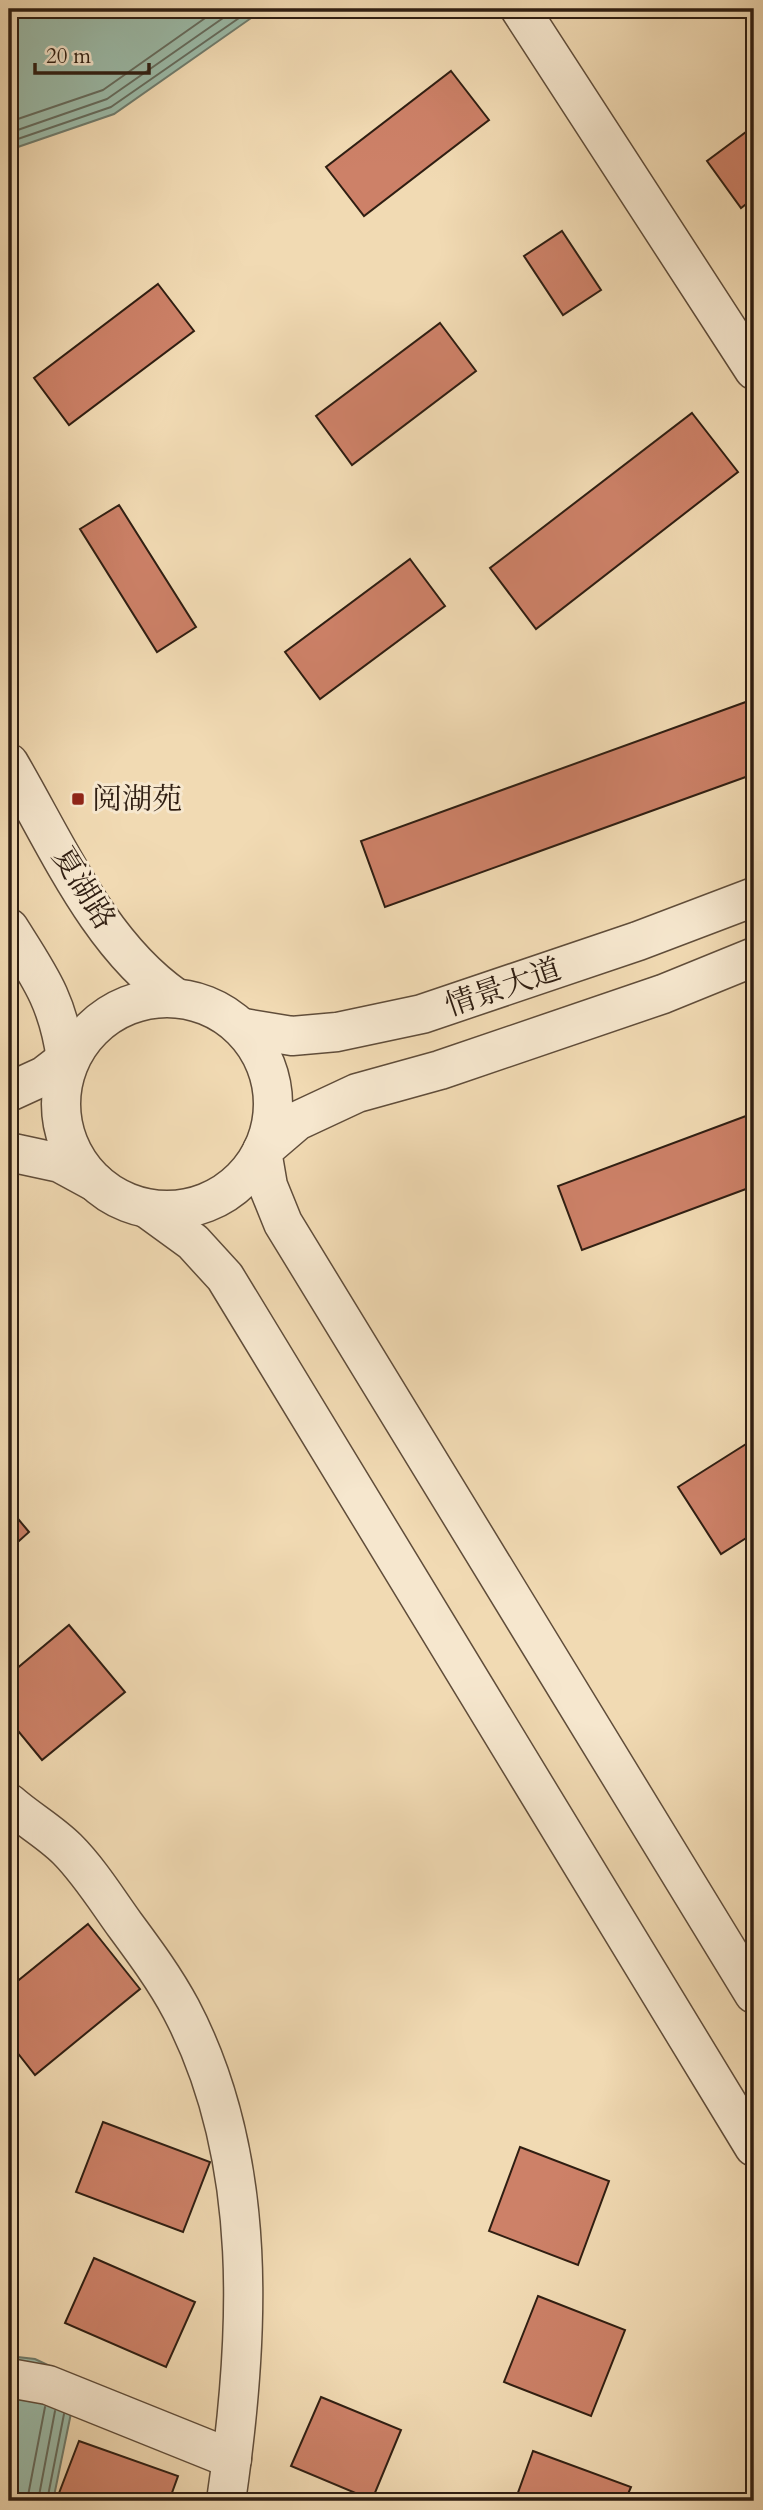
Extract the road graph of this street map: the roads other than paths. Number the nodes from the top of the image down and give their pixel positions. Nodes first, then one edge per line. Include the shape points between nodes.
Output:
1 (520, 9) edge
2 (754, 370) edge
3 (9, 763) edge
4 (754, 897) edge
5 (9, 928) edge
6 (754, 957) edge
7 (176, 998) junction
8 (244, 1028) junction
9 (66, 1059) junction
10 (9, 1092) edge
11 (262, 1151) junction
12 (9, 1152) edge
13 (102, 1186) junction
14 (149, 1210) junction
15 (9, 1803) edge
16 (754, 1994) edge
17 (754, 2147) edge
18 (9, 2378) edge
19 (232, 2459) junction
20 (226, 2501) edge

1 - 2 street
3 - 7 street, 夏湖路 via 104,922 139,969
4 - 8 street, 情景大道 via 422,1014 337,1032 292,1036
5 - 9 street via 52,999
6 - 11 street, 情景大道 via 663,994 357,1093 297,1121
7 - 8 street via 222,1014
7 - 9 street via 127,1007 104,1018
8 - 11 street via 257,1044 271,1081 273,1107
9 - 10 street via 44,1076
9 - 13 street via 59,1120 80,1160
11 - 14 street via 249,1174 222,1198 183,1210
11 - 16 street via 268,1186 283,1223
12 - 13 street via 60,1163
13 - 14 street
14 - 17 street via 193,1242 225,1277
15 - 19 street via 67,1850 157,1969 200,2048 228,2143 241,2218 244,2314
18 - 19 street via 30,2380 84,2399
19 - 20 street

